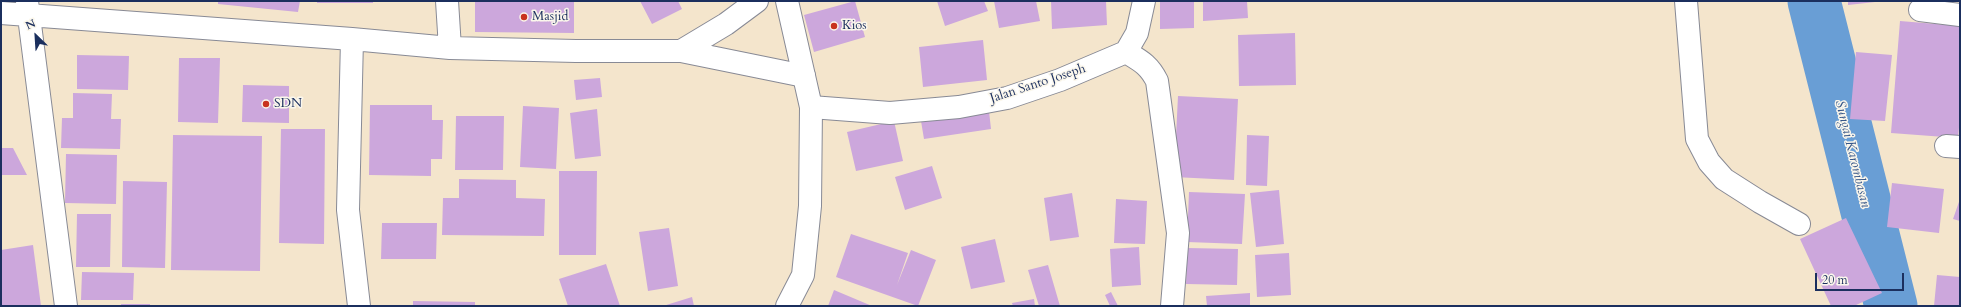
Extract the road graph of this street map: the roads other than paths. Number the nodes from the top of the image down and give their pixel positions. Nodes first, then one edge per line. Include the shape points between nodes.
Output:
1 (447, 1) edge
2 (757, 1) edge
3 (787, 1) edge
4 (1144, 1) edge
5 (1686, 1) edge
6 (27, 8) edge
7 (1920, 10) dead end
8 (1, 13) edge
9 (1960, 15) edge
10 (352, 39) junction
11 (450, 48) junction
12 (681, 50) junction
13 (1126, 52) junction
14 (804, 76) junction
15 (811, 107) junction
16 (1799, 224) dead end
17 (66, 306) edge
18 (360, 306) edge
19 (788, 306) edge
20 (1172, 306) edge

1 - 11 street
2 - 12 street via 726,24
3 - 14 street
4 - 13 street via 1137,33
5 - 16 street via 1696,139 1709,162 1724,178
6 - 8 street
6 - 10 street
6 - 17 street
7 - 9 street
10 - 11 street
10 - 18 street via 348,210
11 - 12 street
12 - 14 street
13 - 15 street, Jalan Santo Joseph via 1060,80 1007,98 959,107 890,113
13 - 20 street via 1151,68 1157,81 1178,233
14 - 15 street
15 - 19 street via 810,206 803,275

